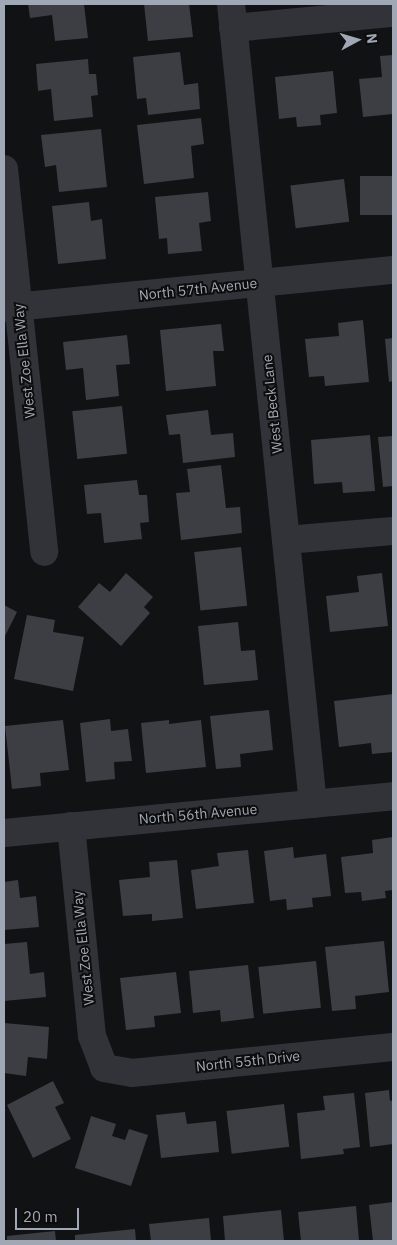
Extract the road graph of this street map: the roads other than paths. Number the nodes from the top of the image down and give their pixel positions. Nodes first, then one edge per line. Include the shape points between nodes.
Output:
1 (393, 13) edge
2 (232, 16) edge
3 (4, 169) edge
4 (393, 270) edge
5 (259, 283) junction
6 (11, 307) edge
7 (393, 531) edge
8 (286, 540) junction
9 (44, 552) dead end
10 (393, 796) edge
11 (313, 804) junction
12 (71, 826) junction
13 (4, 833) edge
14 (393, 1047) edge
15 (104, 1068) joint

1 - 2 street
2 - 5 street, West Beck Lane
3 - 6 street, West Zoe Ella Way
4 - 5 street, North 57th Avenue
5 - 6 street, North 57th Avenue
5 - 8 street, West Beck Lane
6 - 9 street, West Zoe Ella Way
7 - 8 street
8 - 11 street, West Beck Lane
10 - 11 street, North 56th Avenue
11 - 12 street, North 56th Avenue
12 - 13 street, North 56th Avenue
12 - 15 street, West Zoe Ella Way via 92,1036
14 - 15 street, North 55th Drive via 132,1072

